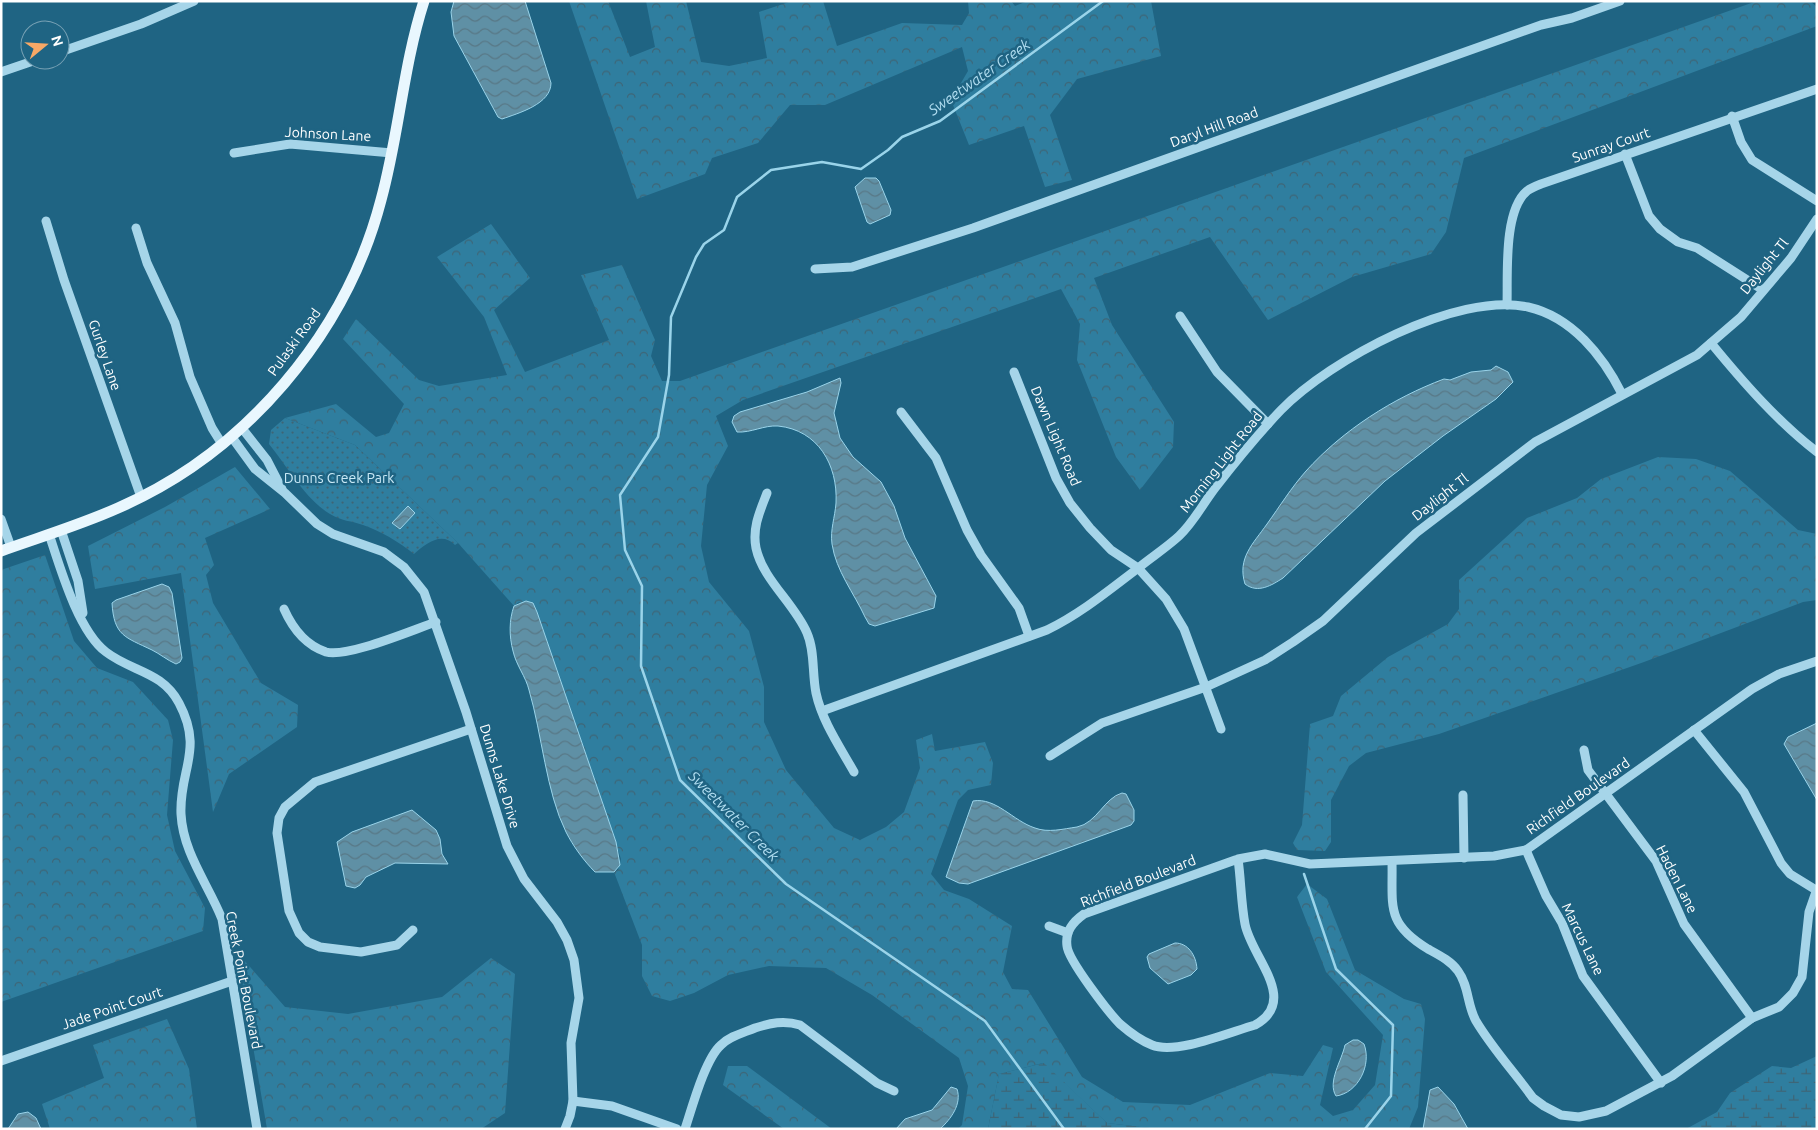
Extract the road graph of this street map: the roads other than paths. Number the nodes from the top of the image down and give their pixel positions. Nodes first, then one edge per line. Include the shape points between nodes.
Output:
1 (194, 1) edge
2 (424, 1) edge
3 (1620, 1) edge
4 (70, 49) edge
5 (20, 65) edge
6 (1, 72) edge
7 (1817, 89) edge
8 (1732, 116) junction
9 (234, 153) dead end
10 (392, 153) junction
11 (1625, 154) junction
12 (1817, 201) edge
13 (1817, 219) edge
14 (46, 221) dead end
15 (136, 228) dead end
16 (815, 269) dead end
17 (1763, 290) junction
18 (1507, 305) junction
19 (1180, 316) dead end
20 (1711, 343) junction
21 (1014, 372) dead end
22 (1622, 394) junction
23 (902, 412) dead end
24 (1268, 424) junction
25 (241, 427) junction
26 (231, 436) junction
27 (222, 444) junction
28 (1817, 452) edge
29 (285, 493) junction
30 (767, 493) dead end
31 (141, 497) junction
32 (1, 519) edge
33 (55, 532) junction
34 (6, 549) edge
35 (1138, 568) junction
36 (284, 609) dead end
37 (436, 622) junction
38 (1029, 636) junction
39 (1817, 661) edge
40 (1206, 687) junction
41 (822, 711) junction
42 (471, 729) junction
43 (1221, 729) dead end
44 (1694, 730) junction
45 (1584, 750) dead end
46 (1050, 756) dead end
47 (854, 772) dead end
48 (1463, 795) dead end
49 (1604, 795) junction
50 (1526, 850) junction
51 (1464, 858) junction
52 (1238, 859) junction
53 (1392, 861) junction
54 (1816, 890) edge
55 (1049, 926) dead end
56 (413, 930) dead end
57 (1068, 933) junction
58 (232, 981) junction
59 (1752, 1018) junction
60 (1, 1061) edge
61 (1661, 1083) junction
62 (894, 1091) dead end
63 (573, 1101) junction
64 (257, 1129) edge
65 (565, 1129) edge
66 (677, 1129) edge
67 (685, 1129) edge

1 - 4 street via 141,24
2 - 10 main road, Pulaski Road
3 - 16 street, Daryl Hill Road via 1541,25 974,228 852,266
5 - 6 street
7 - 8 street, Sunray Court
8 - 11 street, Sunray Court
8 - 12 street via 1741,142 1752,160
9 - 10 street, Johnson Lane via 290,144
10 - 25 main road, Pulaski Road via 375,222 336,310 288,379
11 - 17 street via 1649,216 1660,229 1678,242 1697,248
11 - 18 street, Sunray Court via 1527,191 1511,222
13 - 17 street, Daylight Tl via 1791,258
14 - 31 street, Gurley Lane
15 - 27 street via 147,263 175,323 190,377
17 - 20 street, Daylight Tl via 1741,317
18 - 22 street, Morning Light Road via 1549,314 1569,327 1611,370
18 - 24 street, Morning Light Road via 1495,304 1442,316 1388,338 1315,382
19 - 24 street via 1217,372
20 - 22 street, Daylight Tl via 1697,355
20 - 28 street via 1742,381 1796,436
21 - 35 street, Dawn Light Road via 1056,478 1070,502 1111,550
22 - 40 street, Daylight Tl via 1535,442 1471,490 1416,533 1323,621 1265,660
23 - 38 street via 936,458 981,555 1019,608
24 - 35 street, Morning Light Road via 1213,490 1196,518 1178,537
25 - 26 main road, Pulaski Road
25 - 29 street via 267,460
26 - 27 main road, Pulaski Road
26 - 29 street via 255,469
27 - 31 main road, Pulaski Road via 187,470
29 - 37 street, Dunns Lake Drive via 317,524 333,534 384,552 404,567 424,592
30 - 41 street via 755,532 756,547 761,563 807,633
31 - 33 main road, Pulaski Road
32 - 34 street
33 - 34 main road, Pulaski Road
33 - 58 street, Creek Point Boulevard via 66,586 85,624 104,651 153,675 167,687 186,717 192,756 181,814 188,849 212,893 222,920
35 - 38 street, Morning Light Road via 1066,621
35 - 40 street, Dawn Light Road via 1166,599 1184,629
36 - 37 street via 293,627 312,645 326,652 355,650
37 - 42 street, Dunns Lake Drive
38 - 41 street, Morning Light Road
39 - 44 street, Richfield Boulevard via 1779,674 1752,689
40 - 43 street, Dawn Light Road
40 - 46 street, Daylight Tl via 1102,723
41 - 47 street
42 - 56 street via 315,782 285,807 279,818 277,833 288,911 299,933 308,942 320,947 361,952 397,945
42 - 63 street, Dunns Lake Drive via 488,790 515,864 557,922 574,960 579,998 571,1043
44 - 49 street, Richfield Boulevard
44 - 54 street via 1744,792 1781,863 1790,874
45 - 49 street, Haden Lane via 1588,770
48 - 51 street
49 - 50 street, Richfield Boulevard
49 - 59 street, Haden Lane via 1656,861 1684,924
50 - 51 street, Richfield Boulevard
50 - 61 street, Marcus Lane via 1562,923 1583,976
51 - 53 street, Richfield Boulevard
52 - 53 street, Richfield Boulevard via 1266,854 1310,864
52 - 57 street, Richfield Boulevard via 1084,914 1072,923
52 - 57 street via 1245,925 1274,994 1273,1007 1265,1019 1255,1025 1176,1048 1152,1045 1122,1026 1111,1014 1072,958 1067,946
53 - 61 street via 1393,911 1399,926 1409,937 1457,969 1465,982 1476,1020 1533,1098 1562,1116 1579,1117 1606,1110
54 - 59 street via 1809,912 1802,978 1793,993 1778,1007
55 - 57 street
58 - 60 street, Jade Point Court
58 - 64 street, Creek Point Boulevard
59 - 61 street
62 - 67 street via 877,1083 800,1025 778,1022 732,1036 720,1045 712,1056
63 - 65 street, Dunns Lake Drive
63 - 66 street via 612,1106

